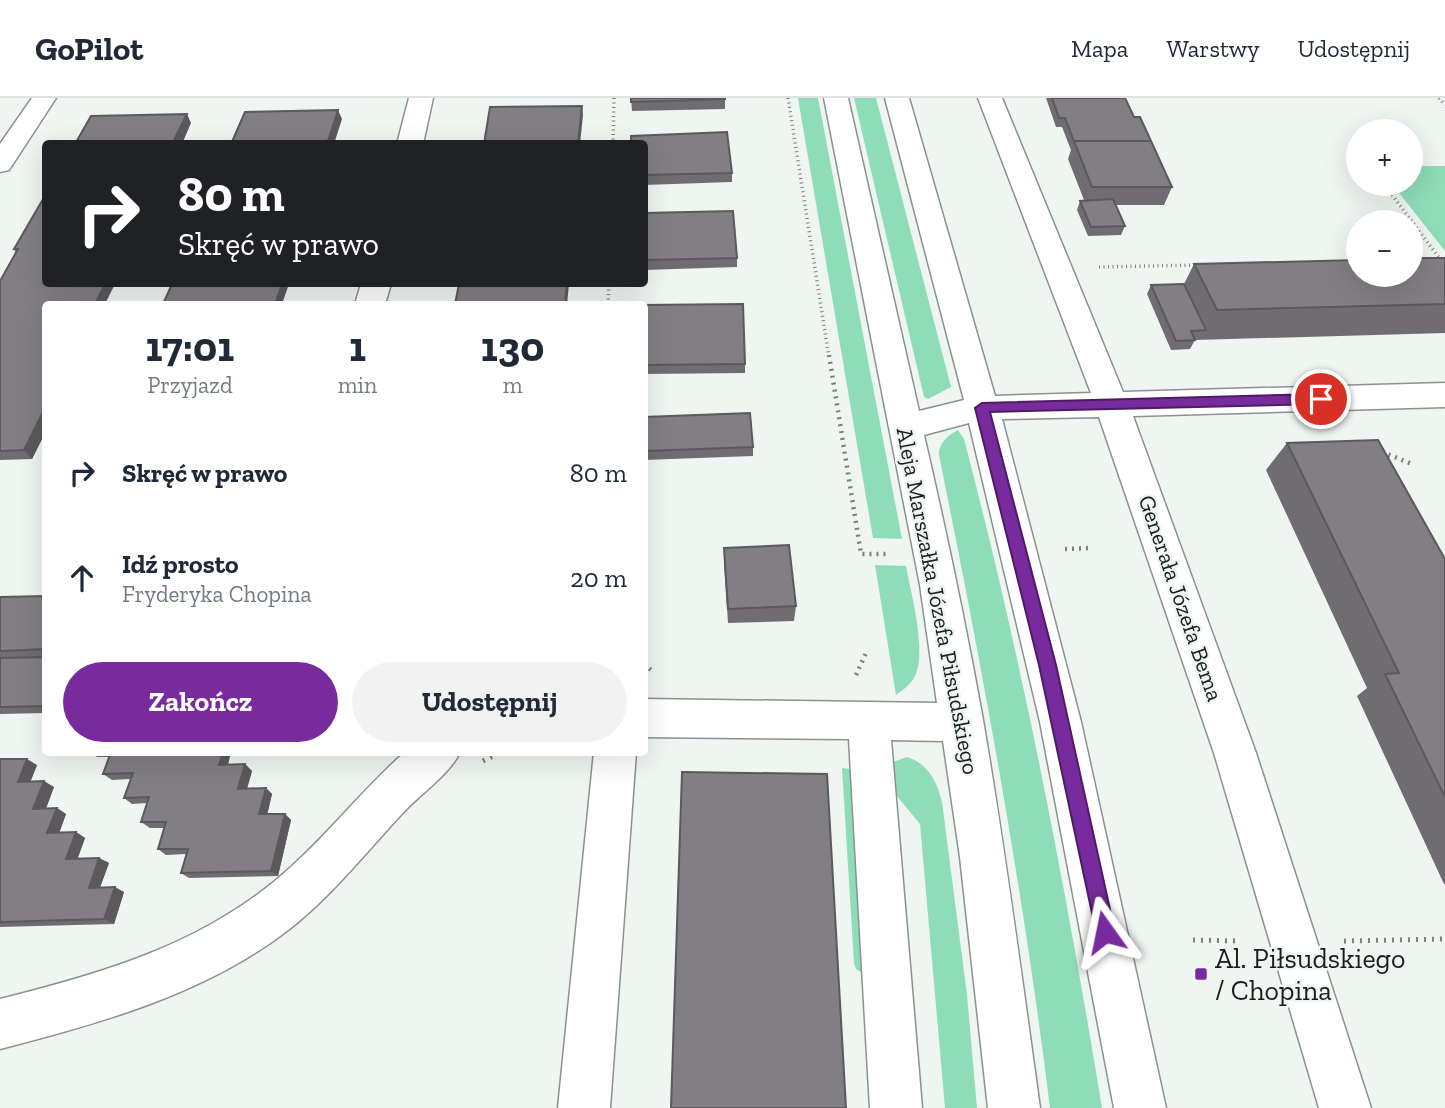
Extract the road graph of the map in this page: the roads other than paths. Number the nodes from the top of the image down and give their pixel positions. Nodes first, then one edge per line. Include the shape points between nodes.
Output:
1 (44, 98) edge
2 (421, 98) edge
3 (836, 98) edge
4 (897, 98) edge
5 (990, 98) edge
6 (411, 140) edge
7 (0, 164) edge
8 (1445, 396) edge
9 (1111, 404) junction
10 (982, 408) junction
11 (906, 427) junction
12 (648, 718) edge
13 (869, 722) junction
14 (963, 722) junction
15 (434, 756) edge
16 (615, 756) edge
17 (0, 1024) edge
18 (584, 1108) edge
19 (896, 1108) edge
20 (1014, 1108) edge
21 (1140, 1108) edge
22 (1345, 1108) edge

1 - 7 street
2 - 6 street
3 - 11 street, Aleja Marszałka Józefa Piłsudskiego
4 - 10 street
5 - 9 street, Generała Józefa Bema
8 - 9 street
9 - 10 street
9 - 22 street, Generała Józefa Bema via 1241,772
10 - 11 street
10 - 21 street via 1048,665
11 - 14 street, Aleja Marszałka Józefa Piłsudskiego
12 - 13 street
13 - 14 street
13 - 19 street
14 - 20 street, Aleja Marszałka Józefa Piłsudskiego
15 - 17 street via 400,785 304,887 243,931 200,956 120,991
16 - 18 street

